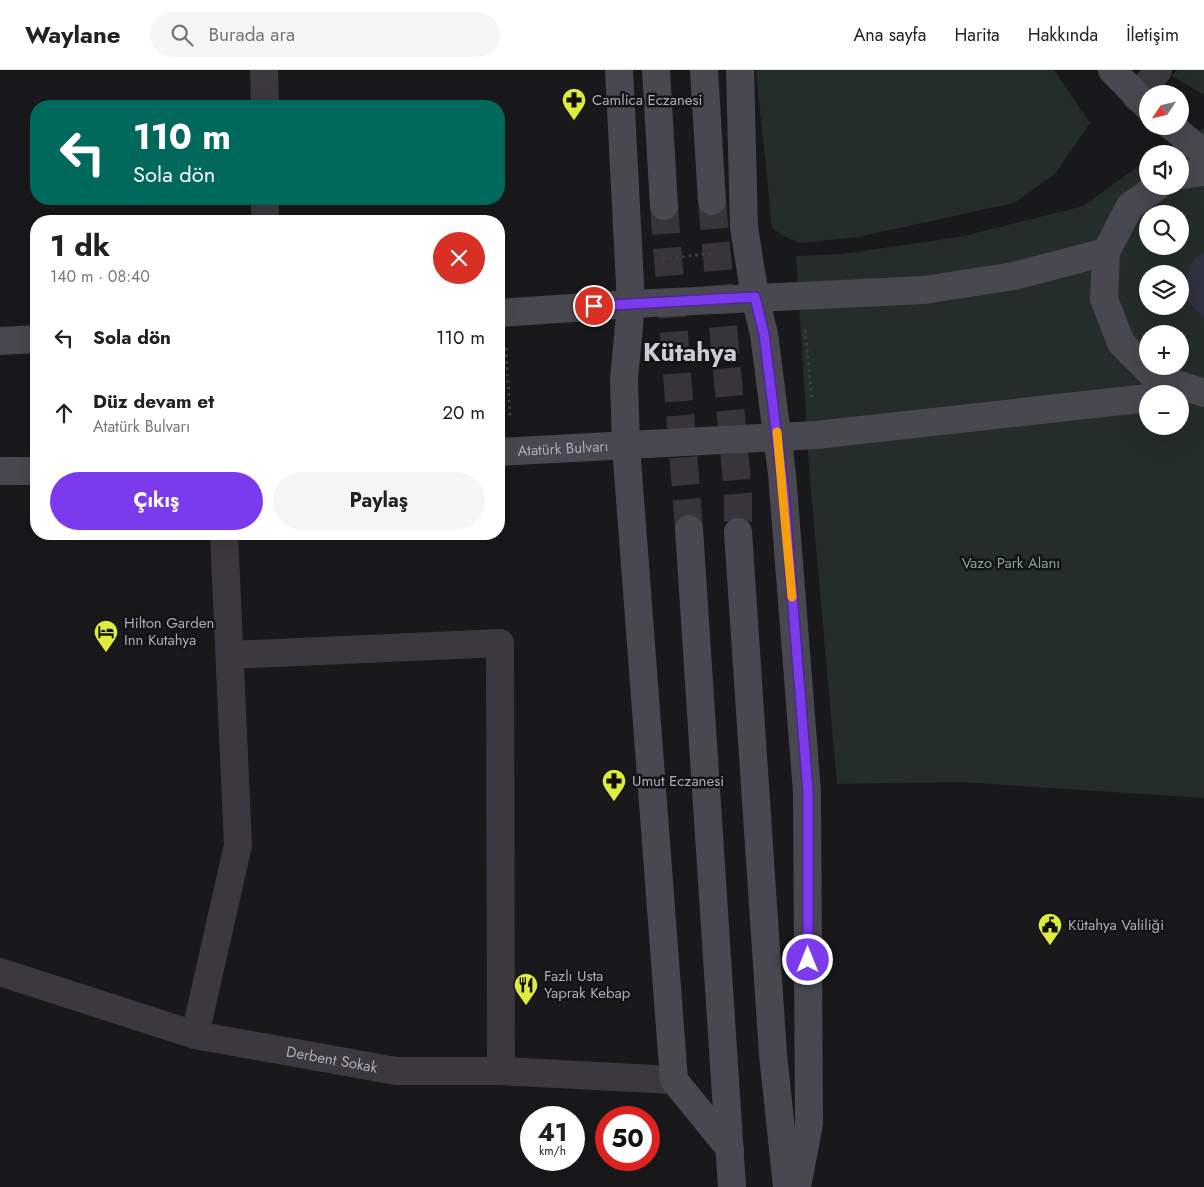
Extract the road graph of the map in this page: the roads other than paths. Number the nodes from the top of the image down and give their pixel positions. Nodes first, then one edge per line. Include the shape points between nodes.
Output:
1 (264, 70) edge
2 (619, 70) edge
3 (656, 70) edge
4 (704, 70) edge
5 (740, 70) edge
6 (1112, 70) edge
7 (1158, 70) edge
8 (1150, 85) edge
9 (1139, 99) edge
10 (264, 100) edge
11 (1182, 135) edge
12 (1204, 153) edge
13 (1204, 172) edge
14 (1189, 174) edge
15 (1145, 195) edge
16 (712, 201) tunnel mouth
17 (664, 206) tunnel mouth
18 (1106, 252) junction
19 (755, 297) junction
20 (631, 304) junction
21 (505, 312) edge
22 (30, 340) edge
23 (0, 341) edge
24 (1195, 393) edge
25 (1139, 399) edge
26 (778, 437) junction
27 (626, 446) junction
28 (506, 452) edge
29 (30, 470) edge
30 (0, 471) edge
31 (689, 529) tunnel mouth
32 (738, 532) tunnel mouth
33 (224, 540) edge
34 (230, 655) junction
35 (0, 972) edge
36 (196, 1035) junction
37 (501, 1071) junction
38 (674, 1080) junction
39 (730, 1149) junction
40 (732, 1187) edge
41 (786, 1187) edge
42 (797, 1187) edge

1 - 10 street
2 - 20 main road
3 - 17 main road
4 - 16 main road
5 - 19 main road via 744,226
6 - 9 main road
7 - 8 street
11 - 12 main road
13 - 14 main road
15 - 18 main road via 1130,206
18 - 19 main road via 1014,276 924,290
18 - 24 main road via 1104,299 1121,343 1155,377
19 - 20 main road
19 - 26 main road via 764,334
20 - 21 main road
20 - 27 main road via 624,379
22 - 23 main road
25 - 26 main road, Atatürk Bulvarı
26 - 27 main road, Atatürk Bulvarı
26 - 42 main road via 808,792 809,1124
27 - 28 main road, Atatürk Bulvarı
27 - 38 main road
29 - 30 main road
31 - 39 main road
32 - 41 main road via 773,1044
33 - 34 street
34 - 36 street via 238,845
34 - 37 street via 500,643
35 - 36 street, Derbent Sokak
36 - 37 street, Derbent Sokak via 396,1071
37 - 38 street, Derbent Sokak
38 - 39 main road
39 - 40 main road

